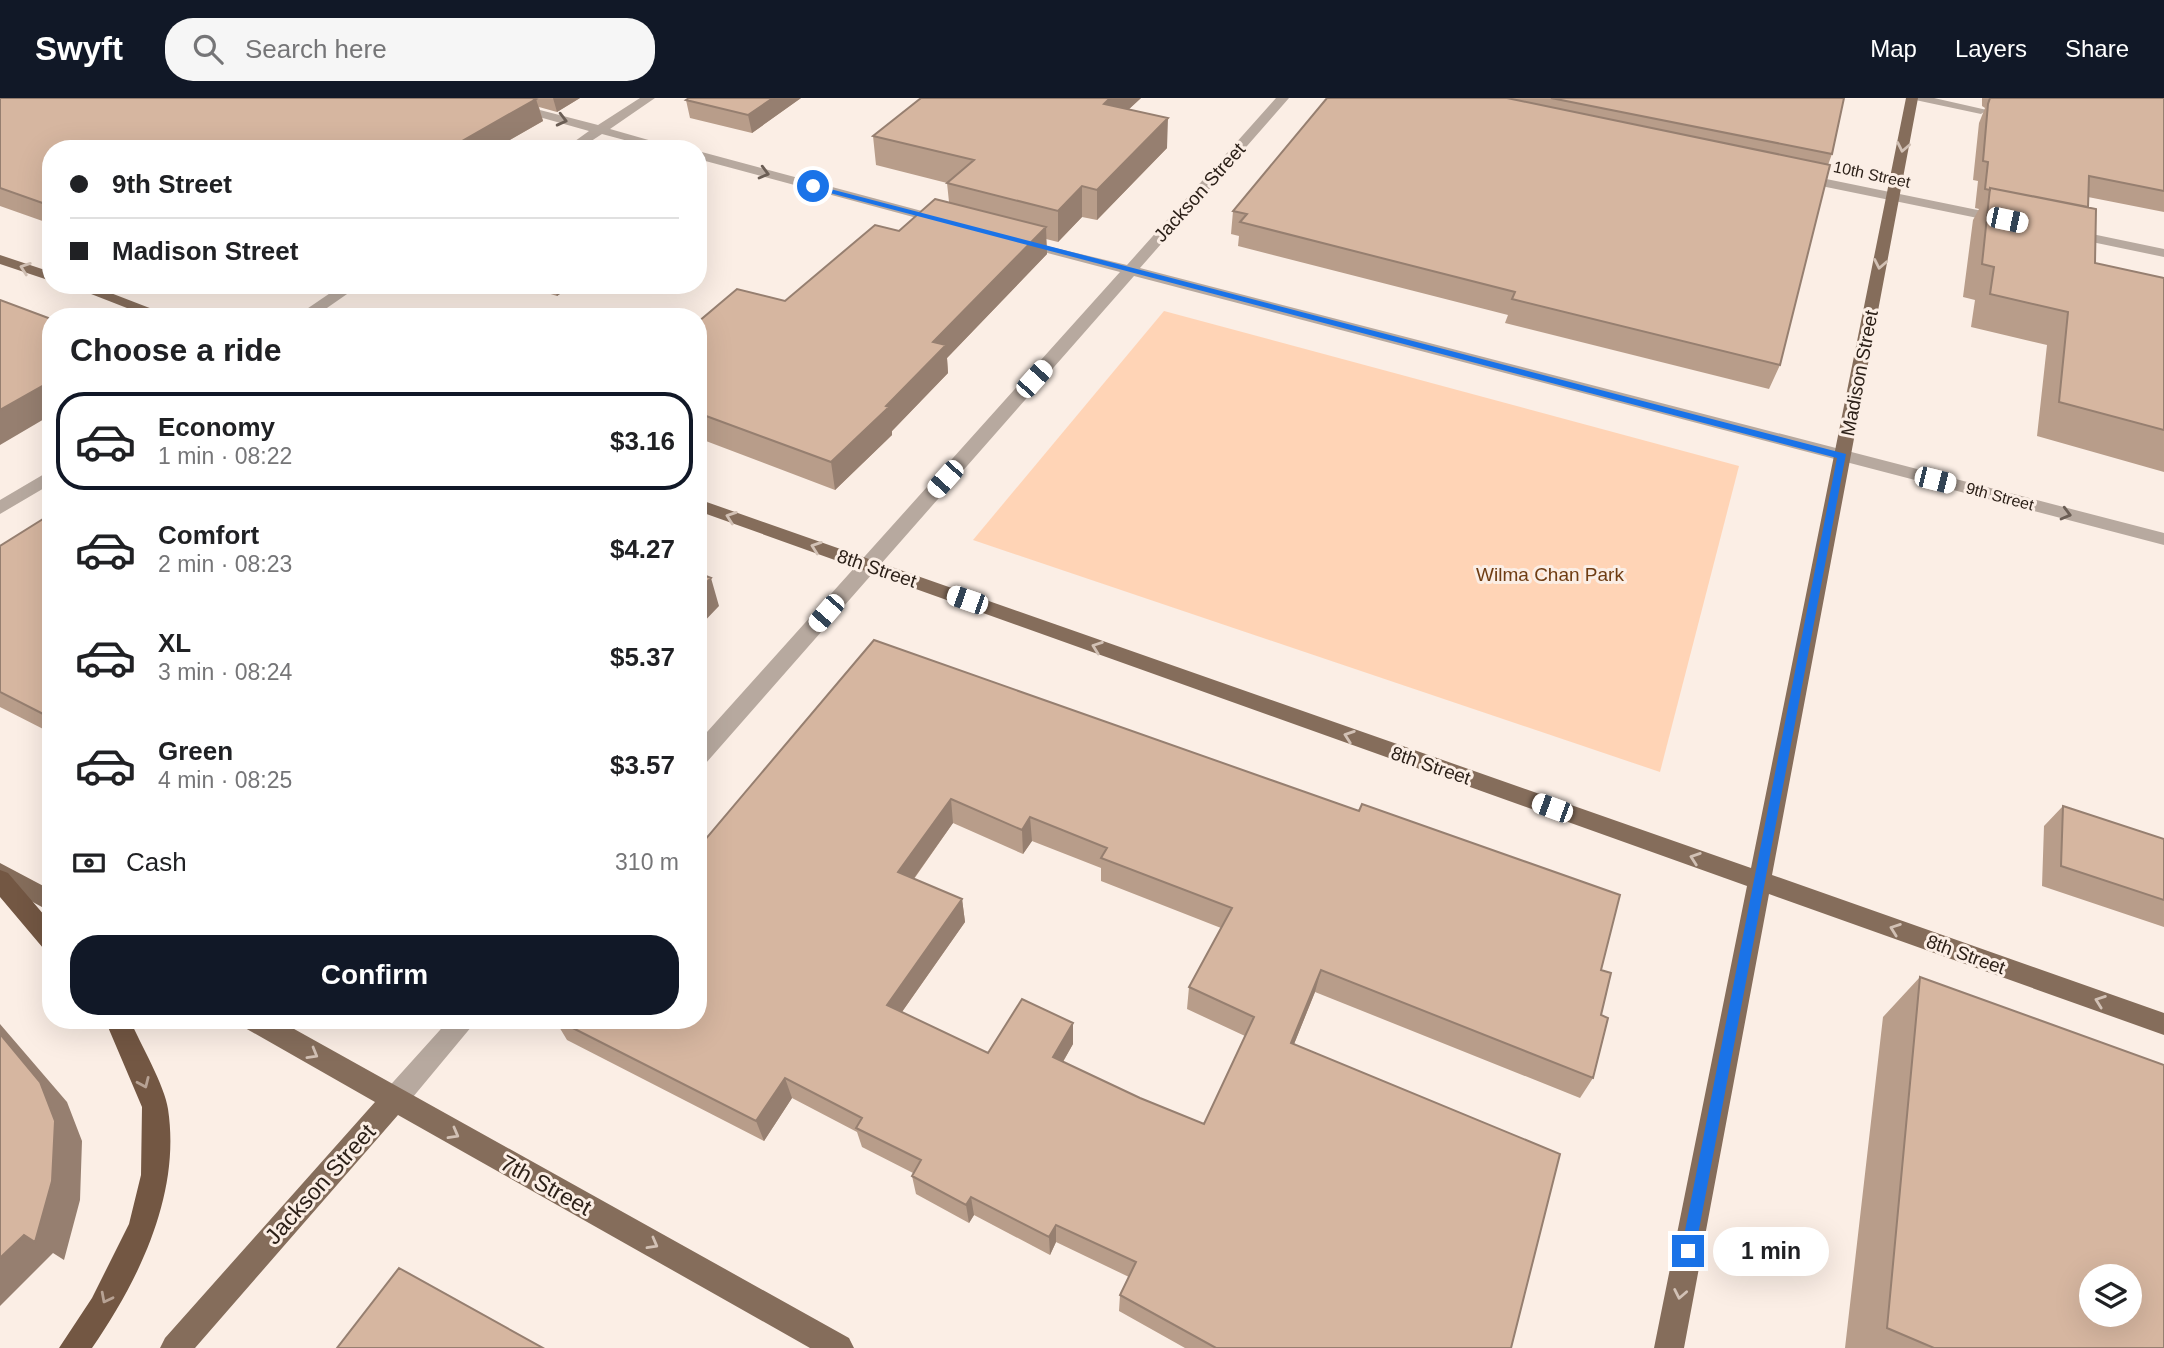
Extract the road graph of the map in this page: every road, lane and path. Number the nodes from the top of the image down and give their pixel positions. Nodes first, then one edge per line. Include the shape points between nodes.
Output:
1 (478, 98) edge
2 (649, 98) edge
3 (1283, 98) edge
4 (1912, 98) edge
5 (1981, 110) dead end
6 (600, 129) junction
7 (584, 140) edge
8 (641, 140) edge
9 (707, 157) edge
10 (1781, 173) edge
11 (1893, 197) junction
12 (2020, 223) edge
13 (957, 225) edge
14 (2059, 231) edge
15 (997, 235) edge
16 (2164, 253) edge
17 (0, 259) edge
18 (1130, 270) junction
19 (42, 274) edge
20 (100, 294) edge
21 (339, 294) edge
22 (140, 308) edge
23 (317, 308) edge
24 (1842, 456) junction
25 (42, 482) edge
26 (707, 508) edge
27 (0, 509) edge
28 (2164, 539) edge
29 (869, 566) junction
30 (707, 748) edge
31 (0, 873) edge
32 (0, 880) edge
33 (1760, 881) junction
34 (42, 897) edge
35 (42, 930) edge
36 (2164, 1024) edge
37 (121, 1029) edge
38 (270, 1029) edge
39 (457, 1029) edge
40 (394, 1100) junction
41 (74, 1348) edge
42 (175, 1348) edge
43 (839, 1348) edge
44 (1670, 1348) edge

1 -> 6 street
2 - 6 street
3 - 18 street, Jackson Street
4 - 5 street
4 -> 11 main road, Madison Street
6 - 7 street
6 - 8 street
9 -> 13 street
10 - 11 street, 10th Street
11 - 12 street, 10th Street
11 -> 24 main road, Madison Street
14 - 16 street
15 - 18 street, 9th Street
19 -> 17 main road
18 - 24 street, 9th Street
18 - 29 street, Jackson Street
20 - 22 main road
21 - 23 street
24 -> 28 street, 9th Street
24 - 33 main road, Madison Street
25 - 27 street
29 -> 26 main road, 8th Street
29 - 30 street, Jackson Street
33 -> 29 main road, 8th Street
31 - 34 main road
32 - 35 highway
36 -> 33 main road, 8th Street
33 -> 44 main road, Madison Street
37 -> 41 highway via 155,1107 155,1175 142,1228 102,1308
38 -> 40 main road, 7th Street
39 - 40 street, Jackson Street
40 - 42 main road, Jackson Street
40 -> 43 main road, 7th Street

